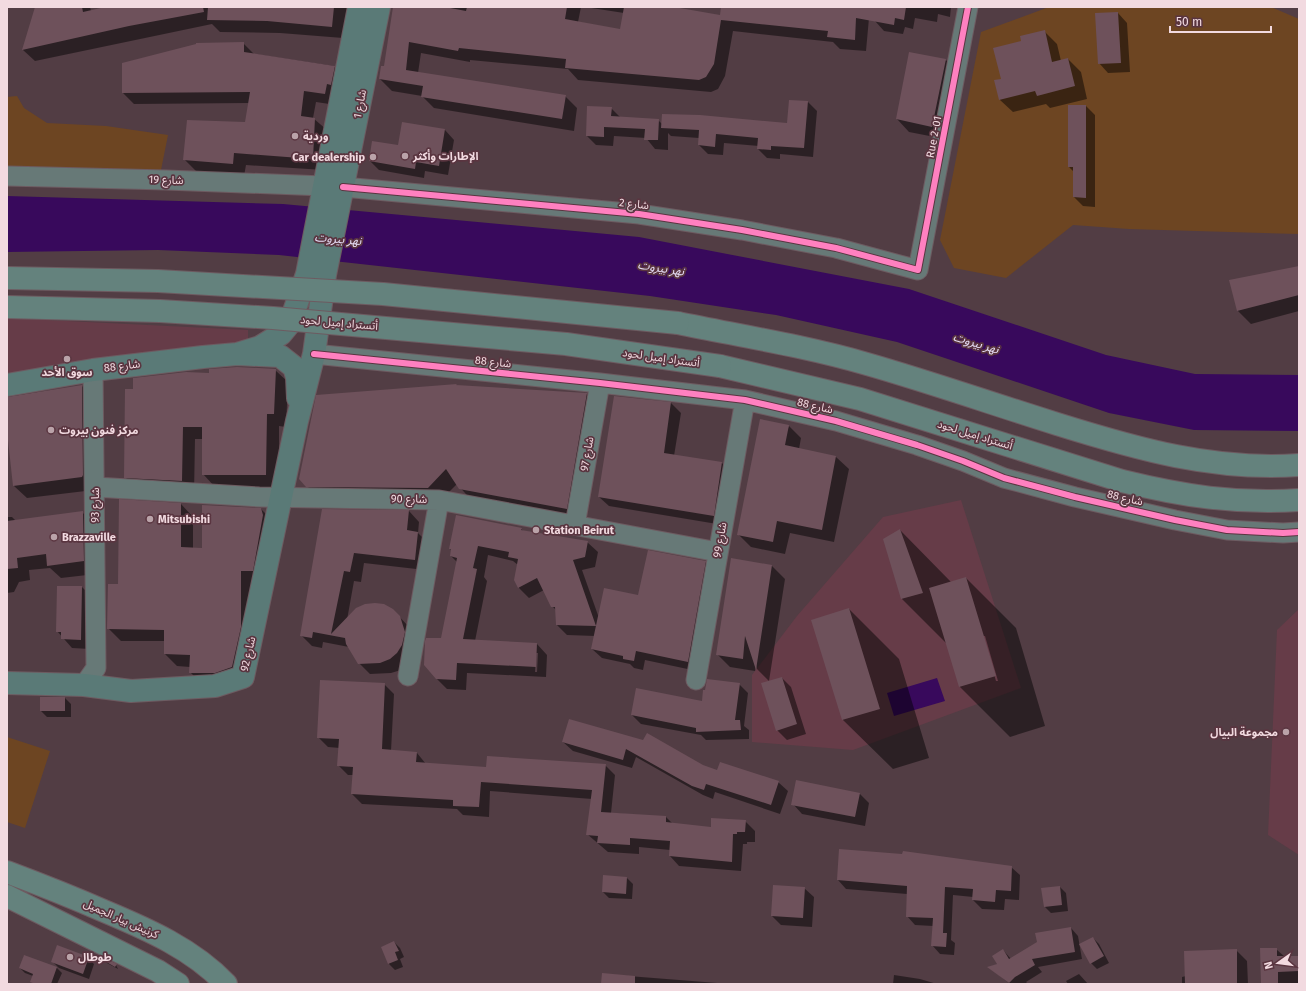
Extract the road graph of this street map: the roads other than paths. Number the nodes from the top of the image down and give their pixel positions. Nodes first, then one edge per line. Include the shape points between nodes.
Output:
1 (359, 7) edge
2 (379, 7) edge
3 (968, 7) edge
4 (7, 176) edge
5 (332, 193) junction
6 (918, 270) joint
7 (316, 274) junction
8 (7, 278) edge
9 (7, 307) edge
10 (237, 354) junction
11 (314, 354) junction
12 (93, 370) junction
13 (600, 383) junction
14 (7, 385) edge
15 (745, 400) junction
16 (297, 421) junction
17 (1299, 464) edge
18 (95, 487) junction
19 (281, 497) junction
20 (439, 500) junction
21 (1299, 500) edge
22 (575, 525) junction
23 (1299, 532) edge
24 (718, 552) junction
25 (408, 676) dead end
26 (696, 680) dead end
27 (7, 683) edge
28 (84, 685) junction
29 (7, 864) edge
30 (7, 872) edge
31 (53, 889) junction
32 (7, 896) edge
33 (7, 904) edge
34 (42, 914) junction
35 (178, 984) edge
36 (226, 984) edge

1 - 5 main road, شارع 1
2 - 5 main road, شارع 1
3 - 6 street, Rue 2-01
4 - 5 street, شارع 19 via 166,180
5 - 6 street, شارع 2 via 639,214 836,248
5 - 7 main road
7 - 10 main road via 290,323 281,334 260,347
7 - 11 main road
8 - 17 highway, bridge via 158,281 383,294 678,323 867,364 1121,444 1178,458 1243,465
9 - 21 highway, أتستراد إميل لحود, bridge via 160,311 280,318 566,344 720,366 860,399 1122,481 1152,488 1207,499 1242,502
10 - 12 main road, شارع 88
10 - 16 main road via 280,356 294,367 299,392
11 - 13 street, شارع 88
11 - 16 main road
12 - 14 main road, شارع 88
12 - 18 street, شارع 93
13 - 15 street, شارع 88
13 - 22 street, شارع 97
15 - 23 street, شارع 88 via 836,421 963,461 1004,478 1075,497 1227,530
15 - 24 street, شارع 99
16 - 19 main road, شارع 92
18 - 19 street, شارع 90
18 - 28 street, شارع 93 via 96,668
19 - 20 street, شارع 90
19 - 28 main road, شارع 92 via 243,677 215,686 131,691
20 - 22 street, شارع 90
20 - 25 street
22 - 24 street, شارع 90
24 - 26 street, شارع 99
27 - 28 main road, شارع 92
29 - 31 highway
30 - 31 highway, كرنيش بيار الجميل
31 - 36 highway, كرنيش بيار الجميل via 147,929 183,949 216,973
32 - 34 highway
33 - 34 highway
34 - 35 highway via 158,971

